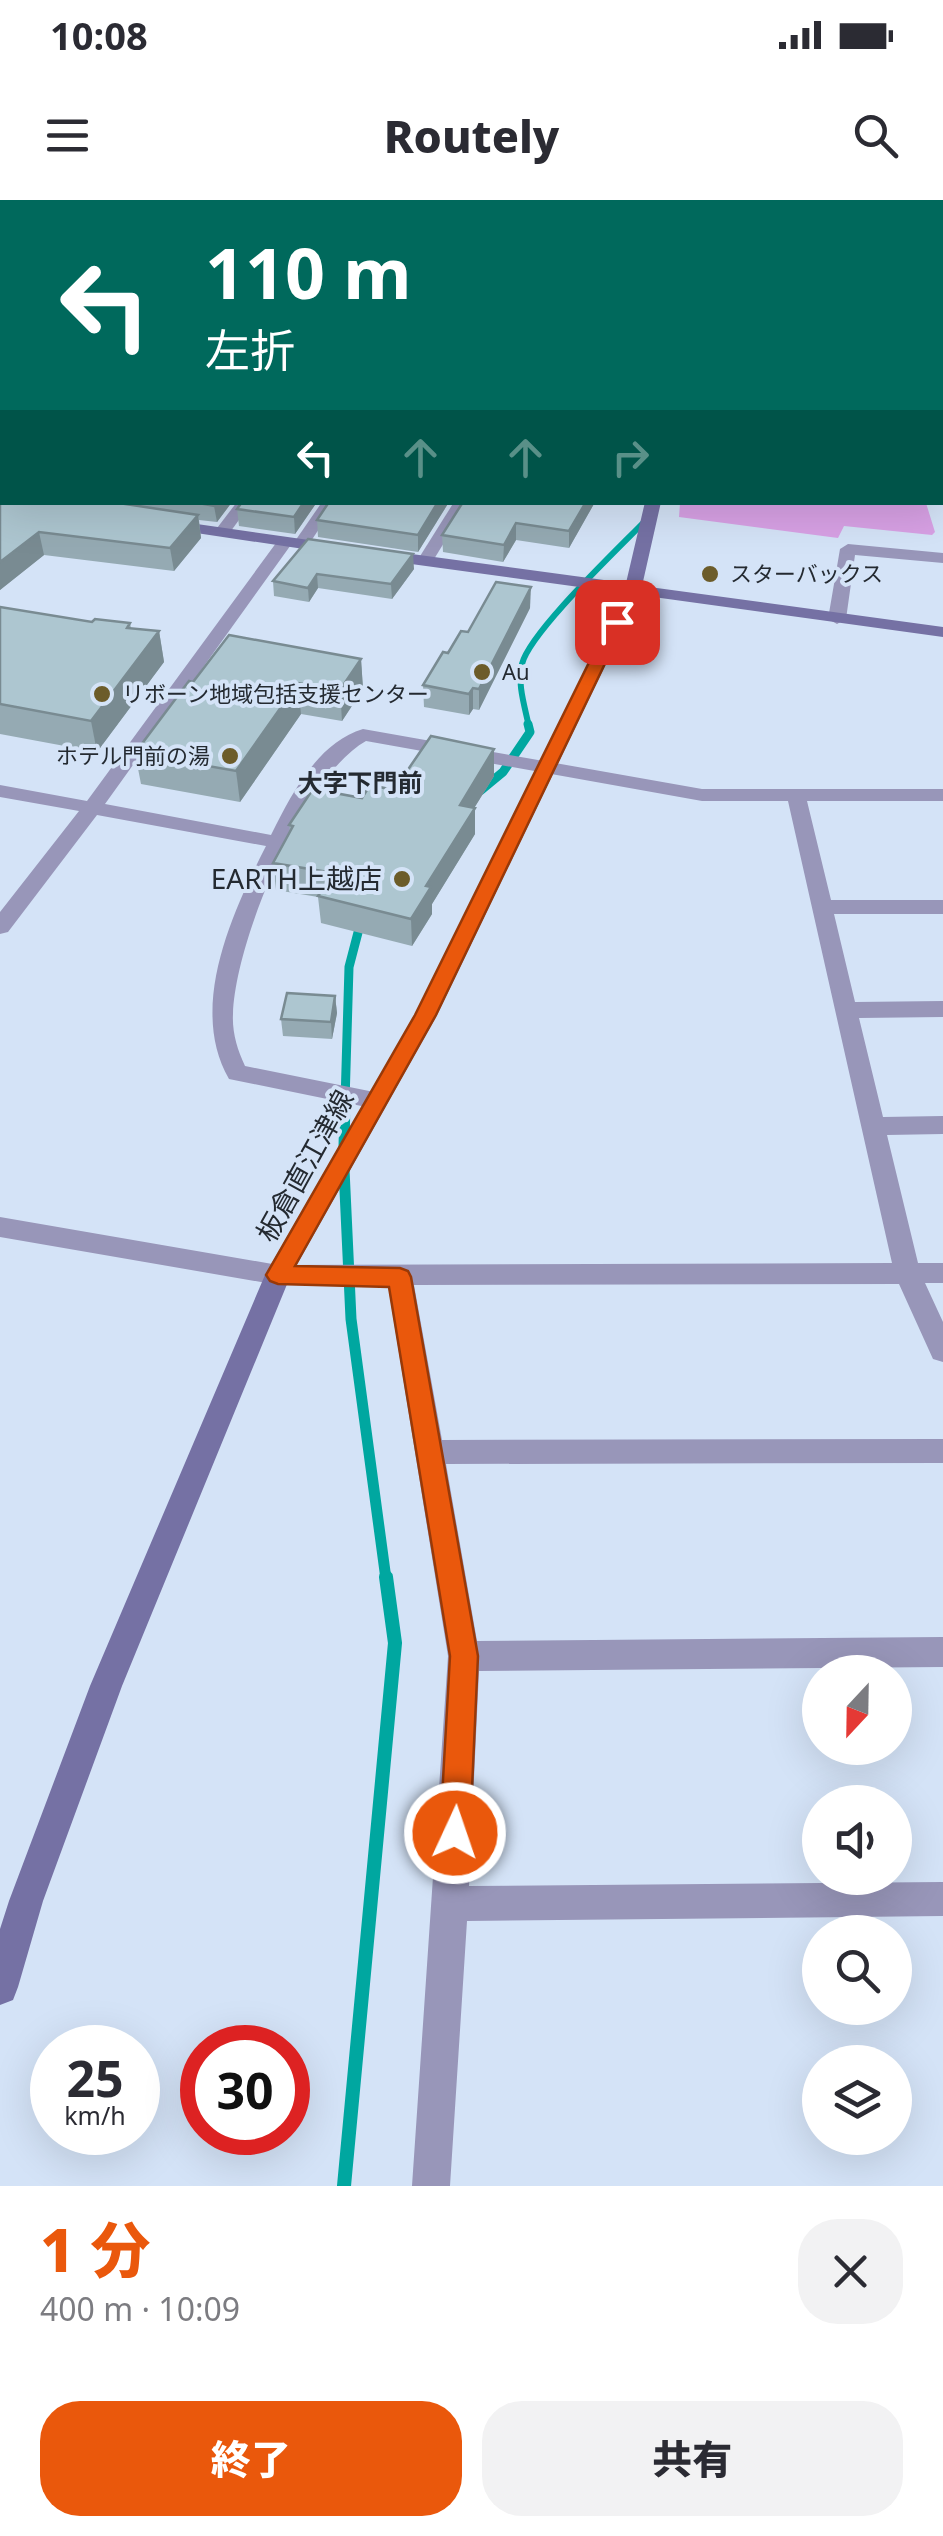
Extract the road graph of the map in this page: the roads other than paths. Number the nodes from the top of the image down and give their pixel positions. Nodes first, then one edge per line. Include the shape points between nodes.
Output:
1 (243, 505) edge
2 (327, 505) edge
3 (460, 505) edge
4 (651, 505) edge
5 (156, 523) edge
6 (222, 532) junction
7 (293, 543) junction
8 (943, 558) edge
9 (426, 562) junction
10 (632, 592) junction
11 (836, 619) junction
12 (943, 632) edge
13 (547, 771) junction
14 (0, 791) edge
15 (796, 794) junction
16 (943, 795) edge
17 (93, 808) junction
18 (278, 842) junction
19 (822, 907) junction
20 (943, 907) edge
21 (0, 927) edge
22 (943, 1009) edge
23 (848, 1010) junction
24 (376, 1100) junction
25 (874, 1126) junction
26 (943, 1126) edge
27 (0, 1228) edge
28 (907, 1273) junction
29 (943, 1273) edge
30 (278, 1275) junction
31 (400, 1277) junction
32 (943, 1351) edge
33 (428, 1452) junction
34 (943, 1452) edge
35 (943, 1652) edge
36 (464, 1656) junction
37 (943, 1899) edge
38 (452, 1904) junction
39 (0, 1986) edge
40 (431, 2186) edge

1 - 6 street
2 - 7 street
3 - 9 street
4 - 10 main road, 板倉直江津線
5 - 6 main road
6 - 7 main road
7 - 9 main road
7 - 17 street
8 - 11 street via 848,549
9 - 10 main road
10 - 11 main road
10 - 13 main road, 板倉直江津線
11 - 12 main road
13 - 15 street via 702,795
13 - 18 street via 350,738 326,760
13 - 24 main road, 板倉直江津線 via 426,1015
14 - 17 street
15 - 16 street
15 - 19 street
17 - 18 street
17 - 21 street
18 - 24 street via 232,949 222,1010 226,1056 238,1072
19 - 20 street
19 - 23 street
22 - 23 street
23 - 25 street
24 - 30 main road, 板倉直江津線
25 - 26 street
25 - 28 street
27 - 30 street
28 - 29 street
28 - 31 street
28 - 32 street
30 - 31 street
30 - 39 main road, 板倉直江津線 via 106,1686
31 - 33 street
33 - 34 street
33 - 36 street
35 - 36 street
36 - 38 street
37 - 38 street
38 - 40 street

